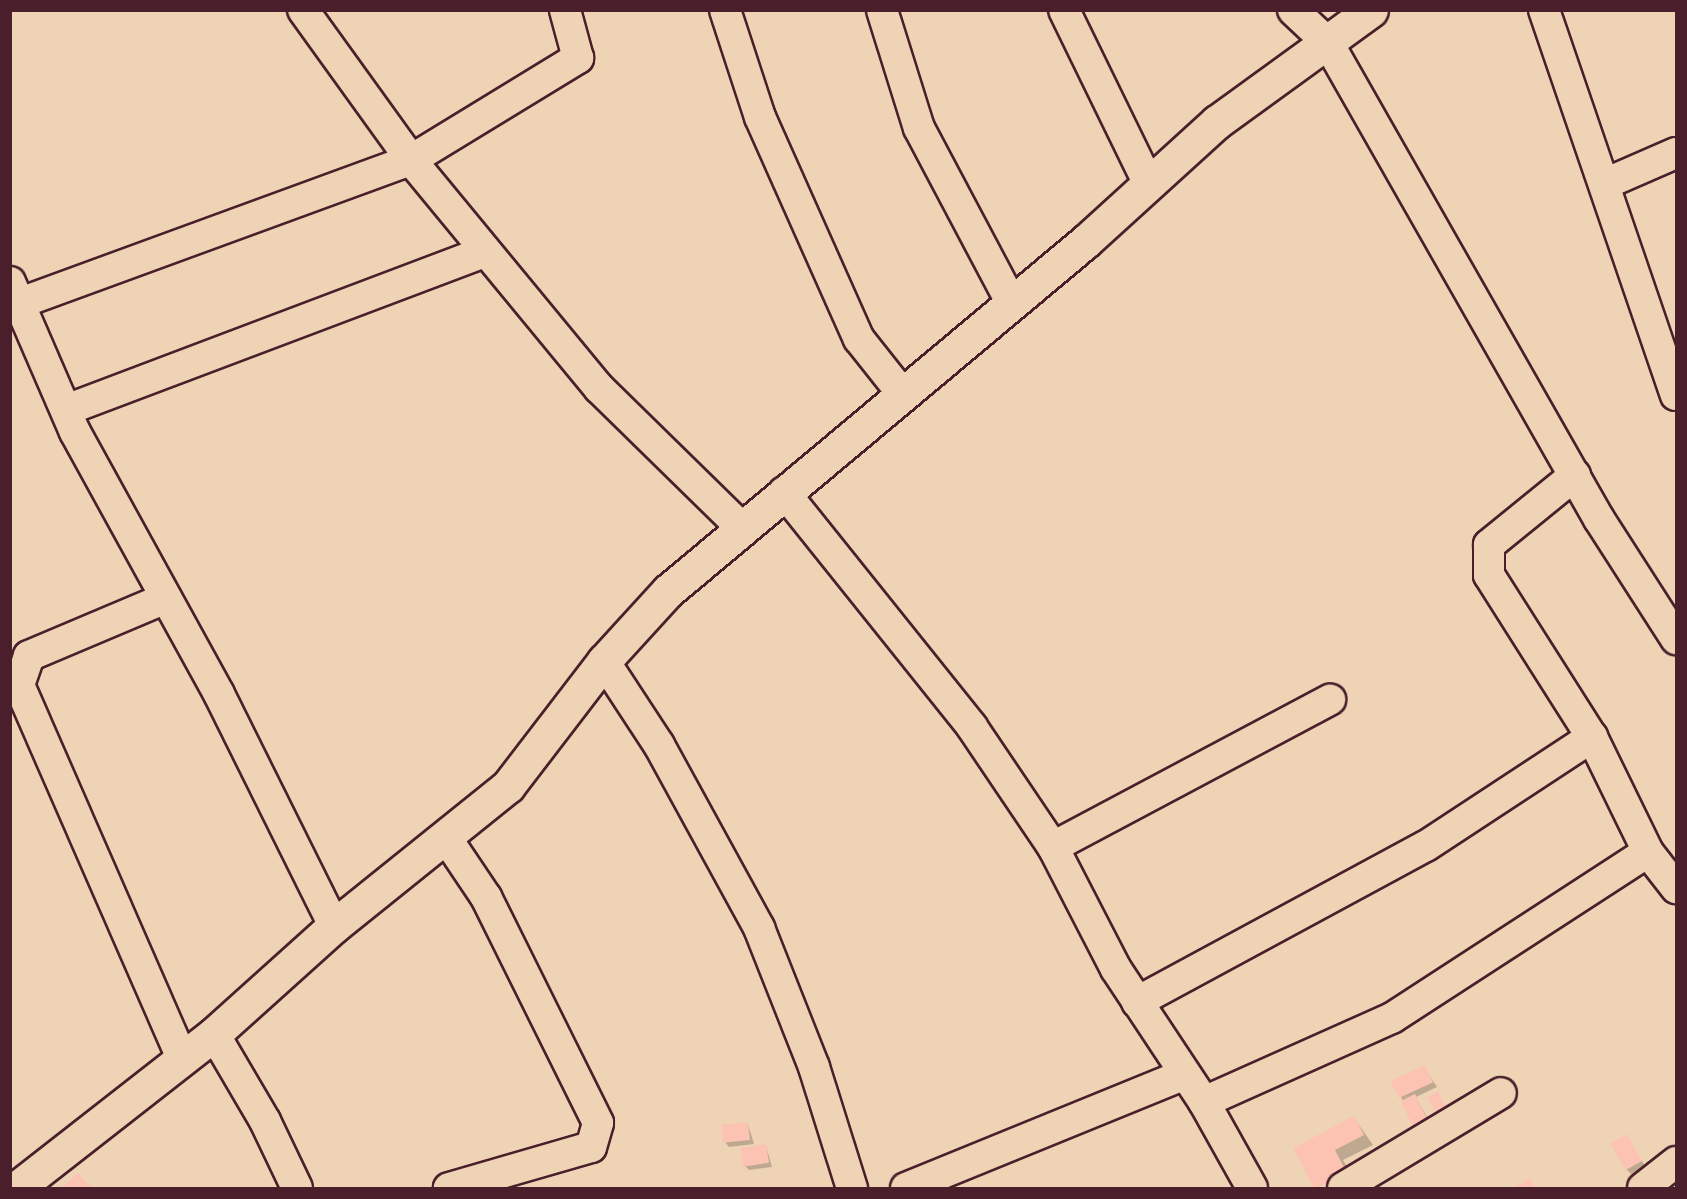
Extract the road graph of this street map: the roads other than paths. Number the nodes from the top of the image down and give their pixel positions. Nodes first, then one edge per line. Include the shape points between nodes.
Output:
1 (303, 10) edge
2 (565, 10) edge
3 (725, 10) edge
4 (882, 10) edge
5 (1064, 10) edge
6 (1293, 10) edge
7 (1371, 10) edge
8 (1545, 10) edge
9 (1328, 42) junction
10 (1677, 153) edge
11 (411, 160) junction
12 (1607, 183) junction
13 (1149, 184) junction
14 (485, 252) junction
15 (15, 293) edge
16 (1011, 302) junction
17 (901, 392) junction
18 (1677, 395) edge
19 (66, 410) junction
20 (1575, 475) junction
21 (784, 492) junction
22 (741, 527) junction
23 (166, 598) junction
24 (1677, 639) edge
25 (604, 661) junction
26 (1330, 700) dead end
27 (1592, 738) junction
28 (447, 839) junction
29 (1053, 847) junction
30 (1648, 852) junction
31 (1677, 888) edge
32 (334, 926) junction
33 (1137, 1002) junction
34 (214, 1034) junction
35 (182, 1058) junction
36 (1185, 1074) junction
37 (1501, 1093) dead end
38 (1204, 1102) junction
39 (1677, 1162) edge
40 (17, 1188) edge
41 (297, 1188) edge
42 (449, 1188) edge
43 (852, 1188) edge
44 (906, 1188) edge
45 (1252, 1188) edge
46 (1342, 1188) edge
47 (1643, 1188) edge

1 - 11 street
2 - 11 street via 578,58
3 - 17 street via 759,117 854,329
4 - 16 street via 919,128
5 - 13 street
6 - 9 street
7 - 9 street
8 - 12 street
9 - 13 street via 1217,122
9 - 20 street
10 - 12 street
11 - 14 street
11 - 15 street
12 - 18 street
13 - 16 street
14 - 19 street
14 - 22 street via 598,388
15 - 19 street
16 - 17 street
17 - 21 street
19 - 23 street
20 - 24 street
20 - 27 street via 1489,545 1489,575
21 - 22 street
21 - 29 street via 972,728
22 - 25 street via 668,591
23 - 32 street
23 - 35 street via 29,656 20,685
25 - 28 street via 508,786
25 - 43 street via 660,745 759,928 814,1067
26 - 29 street
27 - 30 street
27 - 33 street via 1426,846
28 - 32 street
28 - 42 street via 486,897 598,1123 591,1146
29 - 33 street
30 - 31 street
30 - 38 street via 1392,1018
32 - 34 street
33 - 36 street
34 - 35 street
34 - 41 street via 265,1121
35 - 40 street
36 - 38 street
36 - 44 street
37 - 46 street
38 - 45 street
39 - 47 street

